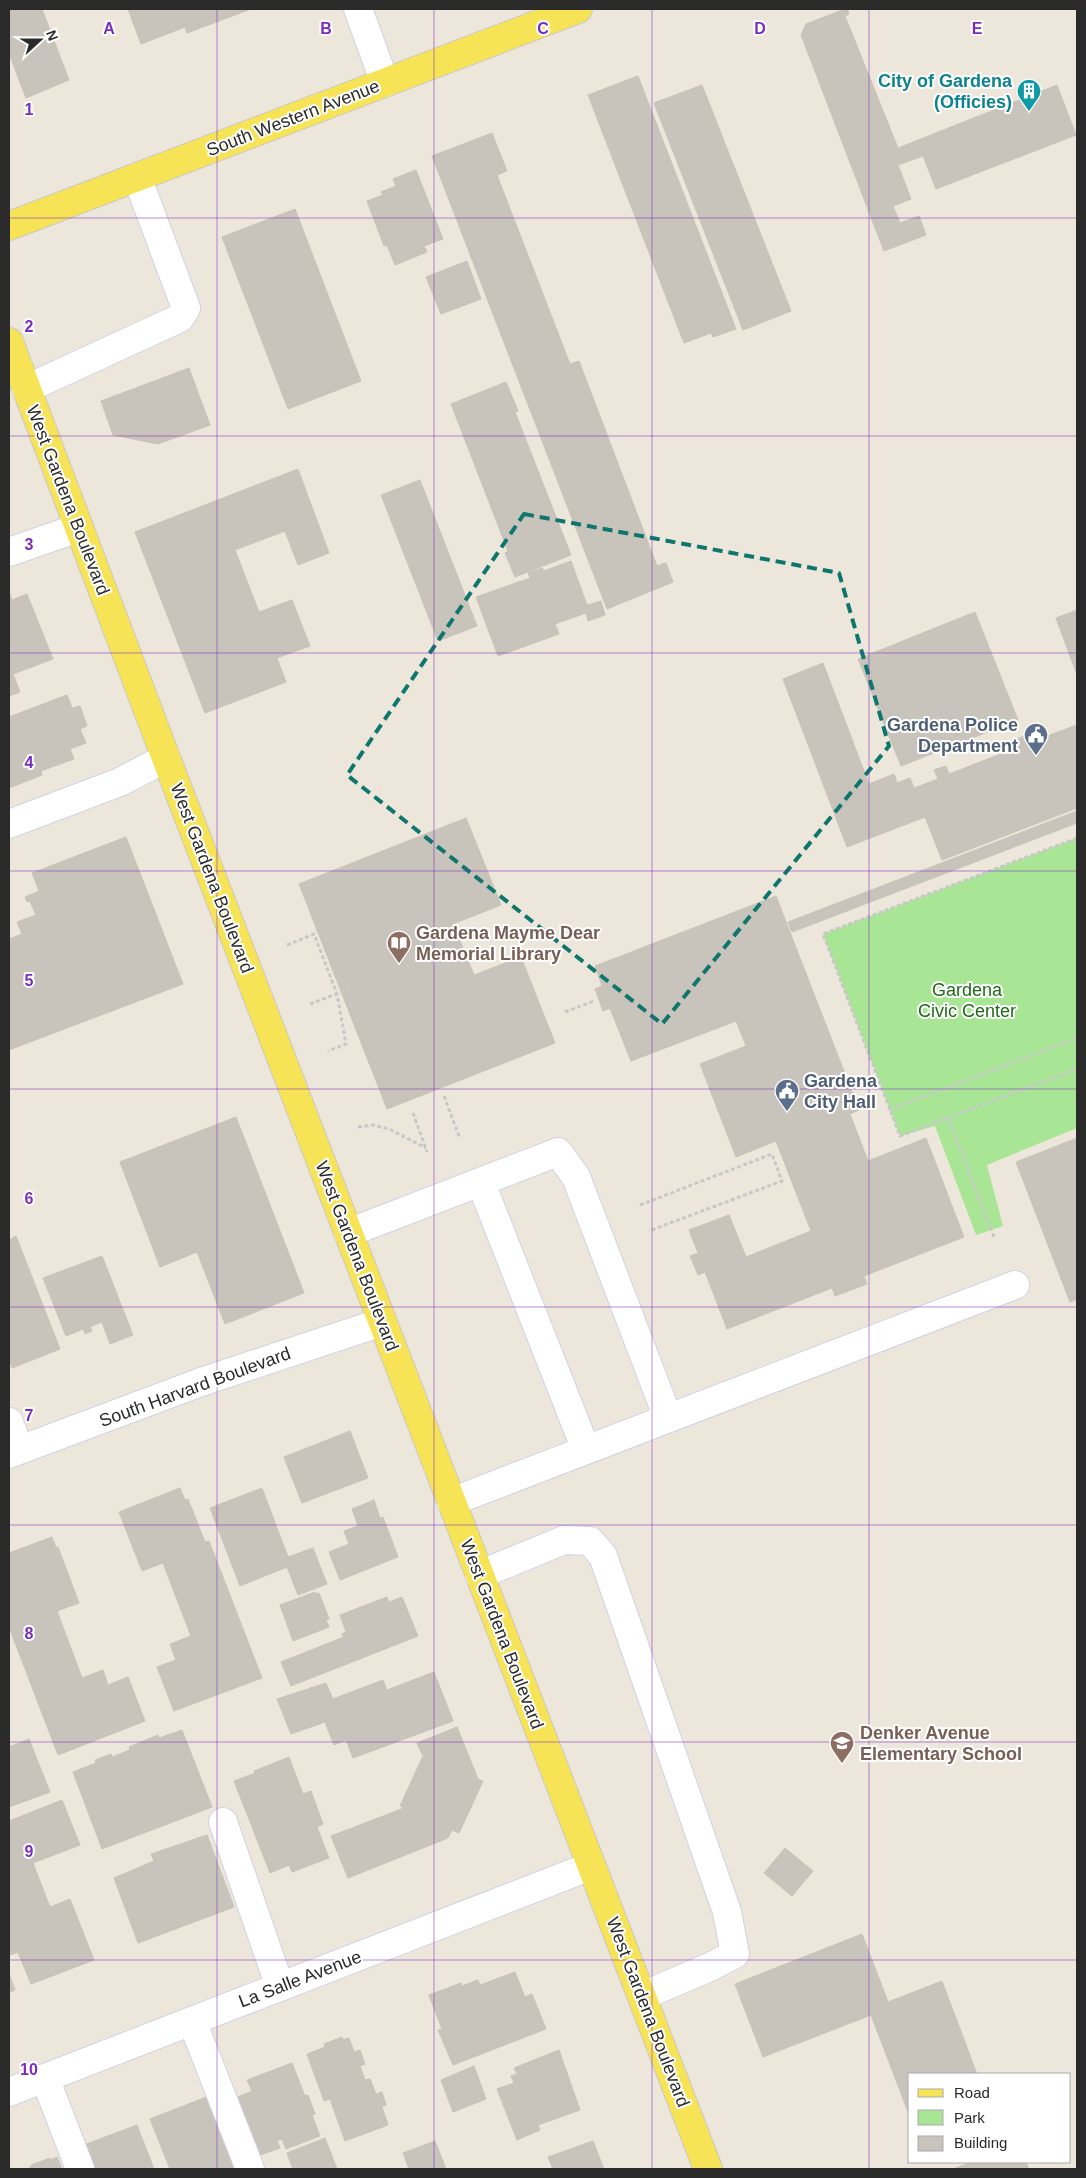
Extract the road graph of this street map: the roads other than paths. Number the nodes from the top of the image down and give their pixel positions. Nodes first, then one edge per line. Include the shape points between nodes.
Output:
1 (358, 9) edge
2 (578, 9) edge
3 (385, 83) junction
4 (137, 177) junction
5 (9, 226) edge
6 (9, 342) edge
7 (26, 389) junction
8 (75, 520) junction
9 (9, 538) edge
10 (9, 552) edge
11 (166, 758) junction
12 (9, 824) edge
13 (481, 1183) junction
14 (348, 1233) junction
15 (1014, 1285) dead end
16 (382, 1322) junction
17 (668, 1418) junction
18 (9, 1422) edge
19 (586, 1450) junction
20 (14, 1452) edge
21 (451, 1502) junction
22 (479, 1575) junction
23 (223, 1822) dead end
24 (591, 1866) junction
25 (280, 1987) junction
26 (642, 1996) junction
27 (192, 2021) junction
28 (45, 2078) junction
29 (9, 2092) edge
30 (80, 2169) edge
31 (250, 2169) edge
32 (708, 2169) edge

1 - 3 street
2 - 3 main road, South Western Avenue
3 - 4 main road, South Western Avenue
4 - 5 main road, South Western Avenue
4 - 7 street via 186,308 180,318
6 - 7 main road, West Gardena Boulevard
7 - 8 main road, West Gardena Boulevard
8 - 9 street
8 - 10 street
8 - 11 main road, West Gardena Boulevard
11 - 12 street via 120,782
11 - 14 main road, West Gardena Boulevard
13 - 14 street
13 - 17 street via 558,1152 576,1177
13 - 19 street
14 - 16 main road, West Gardena Boulevard
15 - 17 street
16 - 20 street, South Harvard Boulevard via 201,1382
16 - 21 main road, West Gardena Boulevard
17 - 19 street
18 - 20 street
19 - 21 street
21 - 22 main road, West Gardena Boulevard
22 - 24 main road, West Gardena Boulevard
22 - 26 street via 564,1540 590,1541 603,1556 728,1912 734,1954
23 - 25 street
24 - 25 street, La Salle Avenue
24 - 26 main road, West Gardena Boulevard
25 - 27 street, La Salle Avenue
26 - 32 main road, West Gardena Boulevard
27 - 28 street, La Salle Avenue
27 - 31 street
28 - 29 street, La Salle Avenue
28 - 30 street

